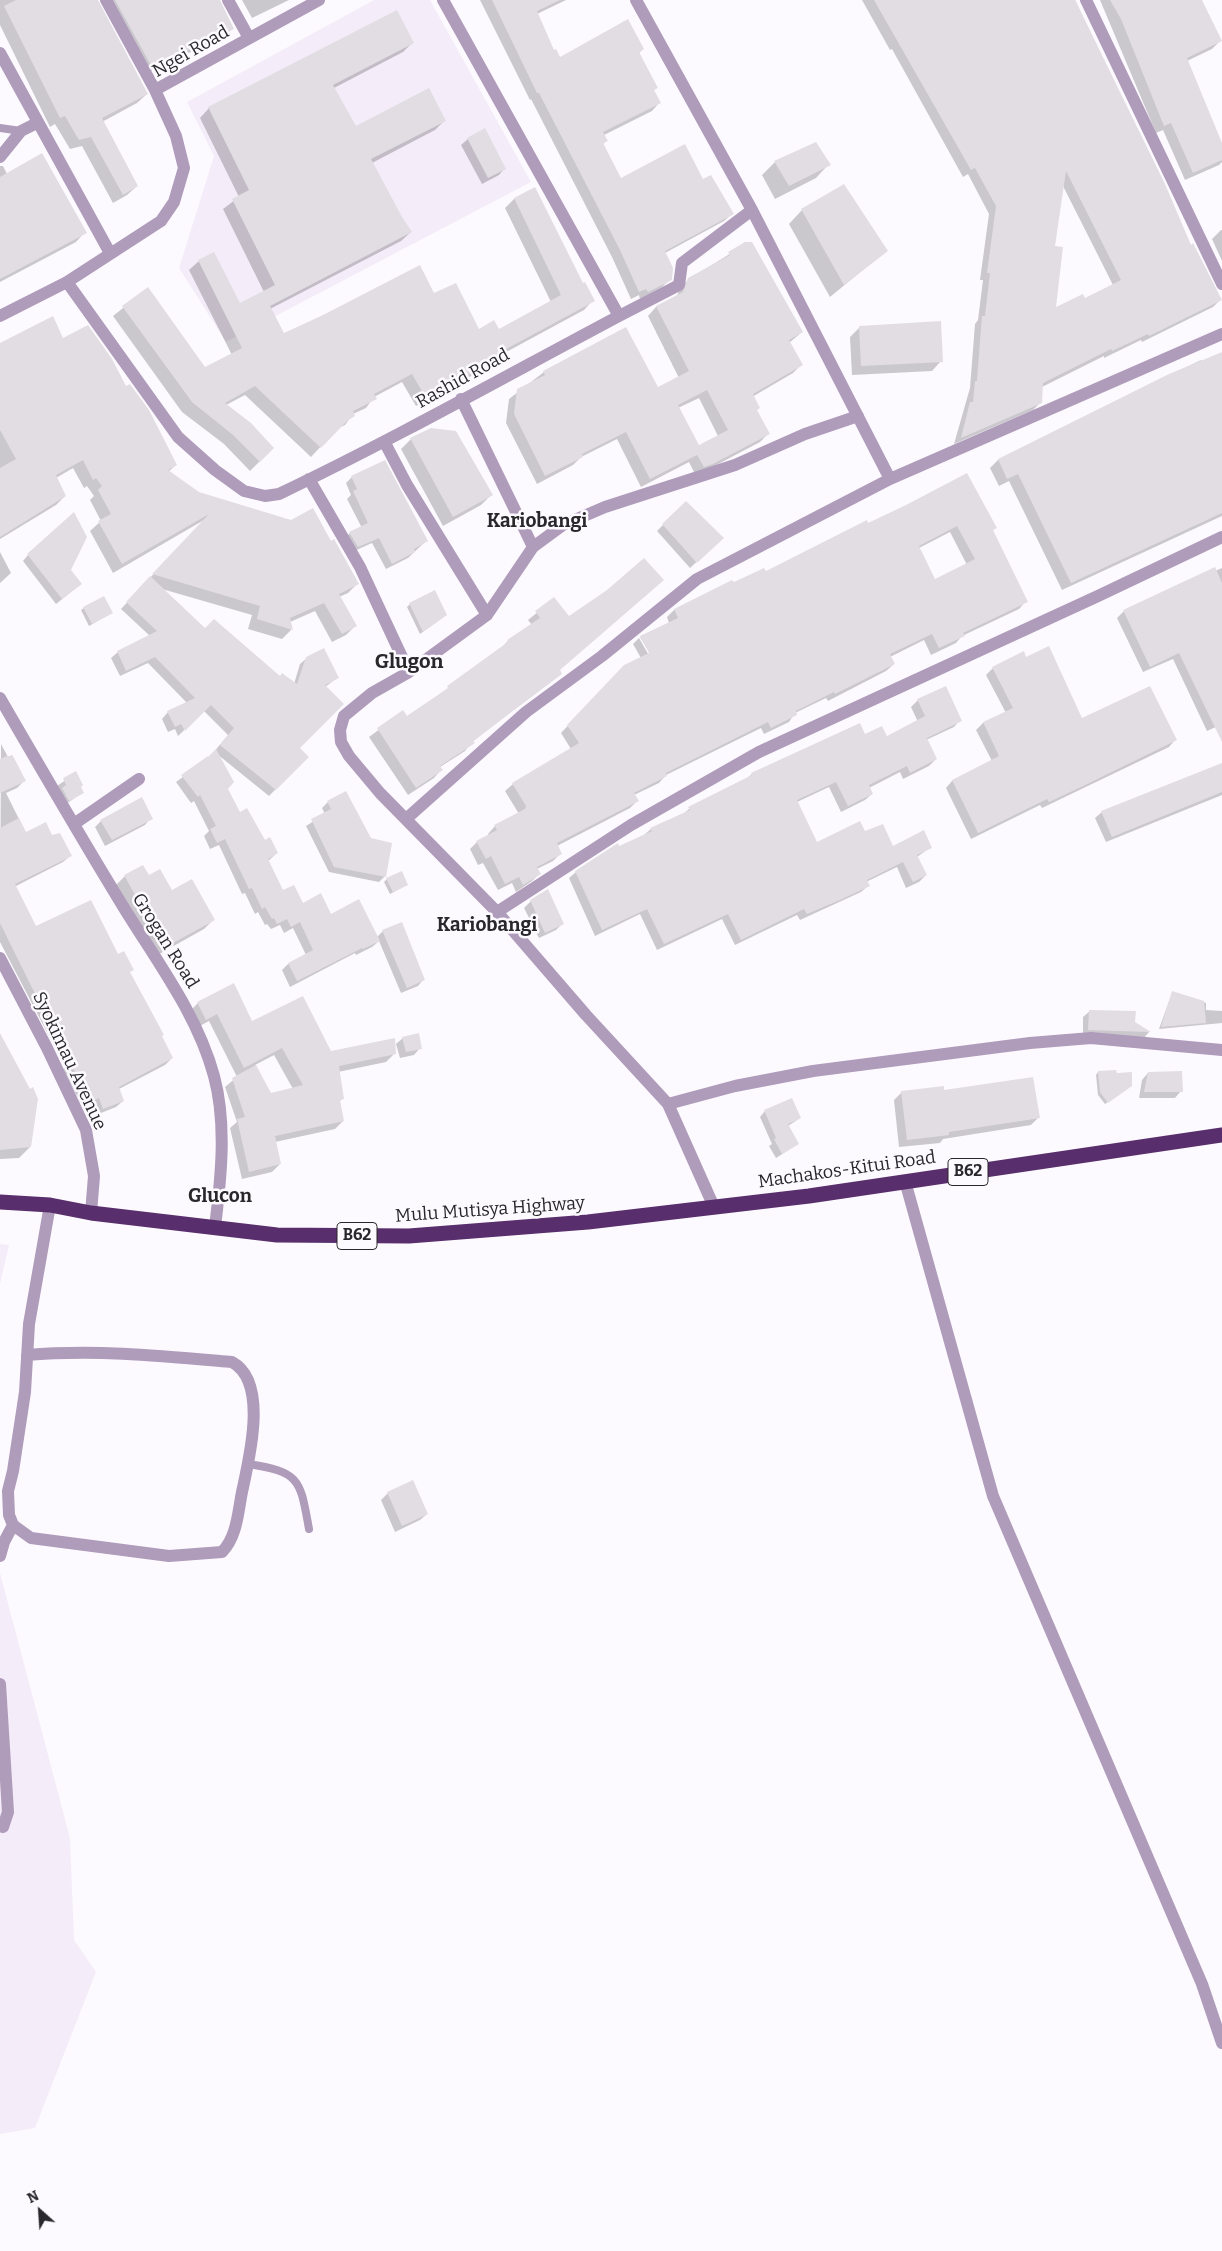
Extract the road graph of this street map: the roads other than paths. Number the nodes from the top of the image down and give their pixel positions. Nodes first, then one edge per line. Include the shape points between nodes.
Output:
1 (106, 0) edge
2 (228, 0) edge
3 (319, 0) edge
4 (443, 0) edge
5 (636, 0) edge
6 (1086, 0) edge
7 (249, 38) junction
8 (0, 53) edge
9 (155, 90) junction
10 (37, 123) junction
11 (0, 128) edge
12 (21, 131) junction
13 (0, 157) edge
14 (752, 210) junction
15 (110, 253) junction
16 (67, 282) junction
17 (1222, 284) edge
18 (0, 316) edge
19 (619, 316) junction
20 (1222, 334) edge
21 (461, 399) junction
22 (858, 416) junction
23 (385, 442) junction
24 (309, 479) junction
25 (890, 479) junction
26 (1222, 536) edge
27 (533, 547) junction
28 (487, 615) junction
29 (409, 672) junction
30 (0, 698) edge
31 (139, 779) dead end
32 (406, 820) junction
33 (74, 824) junction
34 (497, 912) junction
35 (0, 958) edge
36 (1222, 1050) edge
37 (668, 1104) junction
38 (1222, 1135) edge
39 (905, 1181) junction
40 (0, 1202) edge
41 (50, 1205) junction
42 (714, 1207) junction
43 (91, 1213) junction
44 (215, 1227) junction
45 (27, 1356) junction
46 (248, 1464) junction
47 (13, 1525) junction
48 (308, 1529) dead end
49 (0, 1556) edge
50 (0, 1684) edge
51 (3, 1828) dead end
52 (1222, 2043) edge

1 - 9 street
2 - 7 street
3 - 7 street, Ngei Road
4 - 19 street
5 - 14 street
6 - 17 street
7 - 9 street, Ngei Road
8 - 10 street
9 - 15 street, Ngei Road via 176,136 184,168 180,183 174,202 162,221
10 - 12 street
10 - 15 street
11 - 12 lane
12 - 13 street
14 - 19 street, Rashid Road via 682,263 679,285
14 - 22 street
15 - 16 street, Ngei Road
16 - 18 street, Ngei Road
16 - 24 street, Rashid Road via 178,437 215,470 244,491 265,496 279,494
19 - 21 street, Rashid Road
20 - 25 street
21 - 23 street, Rashid Road
21 - 27 street
22 - 25 street
22 - 27 street via 805,434 735,465 605,507 563,525
23 - 24 street, Rashid Road
23 - 28 street via 407,485
24 - 29 street via 360,567
25 - 32 street via 696,579 602,656 526,712
26 - 34 street via 759,752 631,825
27 - 28 street
28 - 29 street
29 - 32 street via 372,693 351,710 344,716 340,730 341,742 349,756
30 - 33 street, Grogan Road
31 - 33 street
32 - 34 street
33 - 44 street, Grogan Road via 189,1012 214,1075 220,1105 220,1186
34 - 37 street
35 - 43 street, Syokimau Avenue via 86,1130 94,1176
36 - 37 street via 1091,1038 1030,1042 813,1071 735,1086
37 - 42 street
38 - 39 highway, Machakos-Kitui Road / B62
39 - 42 highway, Machakos-Kitui Road / B62
39 - 52 street via 993,1496 1202,1984
40 - 41 highway, Mulu Mutisya Highway / B62
41 - 43 highway, Mulu Mutisya Highway / B62
41 - 45 street via 29,1324
42 - 44 highway, Mulu Mutisya Highway / B62 via 588,1222 409,1236 277,1235
43 - 44 highway, Mulu Mutisya Highway / B62
45 - 46 street via 124,1352 232,1362 241,1367 248,1378 254,1410 255,1436
45 - 47 street via 25,1392 8,1491 9,1515
46 - 47 street via 233,1536 222,1552 169,1556 31,1538
46 - 48 lane via 273,1468 296,1480 302,1491
47 - 49 street
50 - 51 street via 8,1812

